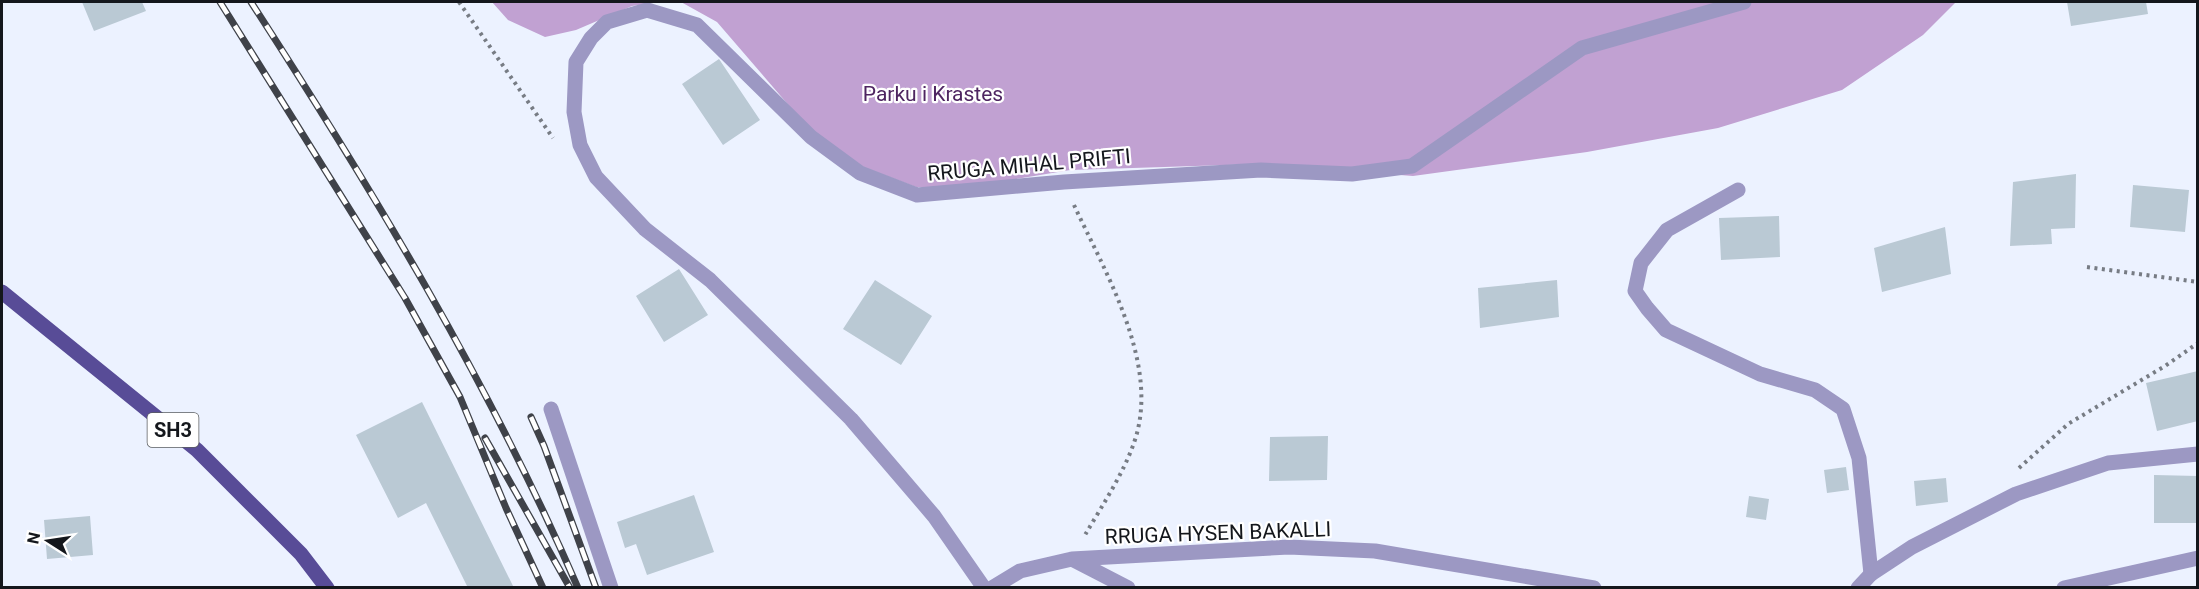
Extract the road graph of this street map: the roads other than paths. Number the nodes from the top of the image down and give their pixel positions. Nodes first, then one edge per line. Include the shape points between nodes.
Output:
1 (1744, 2) edge
2 (1738, 190) dead end
3 (2, 292) edge
4 (551, 409) dead end
5 (2198, 454) edge
6 (2198, 558) edge
7 (1072, 559) junction
8 (1871, 574) junction
9 (327, 588) edge
10 (611, 588) edge
11 (984, 588) edge
12 (992, 588) edge
13 (1128, 588) edge
14 (1594, 588) edge
15 (1858, 588) edge
16 (2064, 588) edge

1 - 11 street, RRUGA MIHAL PRIFTI via 1582,48 1412,166 1352,174 1261,170 917,195 860,173 811,137 697,25 647,10 607,22 576,62 574,112 580,145 596,177 645,229 710,280 851,419 934,516
2 - 8 street via 1667,230 1641,263 1635,291 1666,330 1760,374 1815,390 1843,409 1859,458
3 - 9 main road, SH3 via 197,450 301,554
4 - 10 street
5 - 8 street via 2108,463 2016,494 1912,547
6 - 16 street
7 - 12 street, RRUGA HYSEN BAKALLI via 1020,571
7 - 13 street
7 - 14 street, RRUGA HYSEN BAKALLI via 1289,547 1364,551
8 - 15 street

